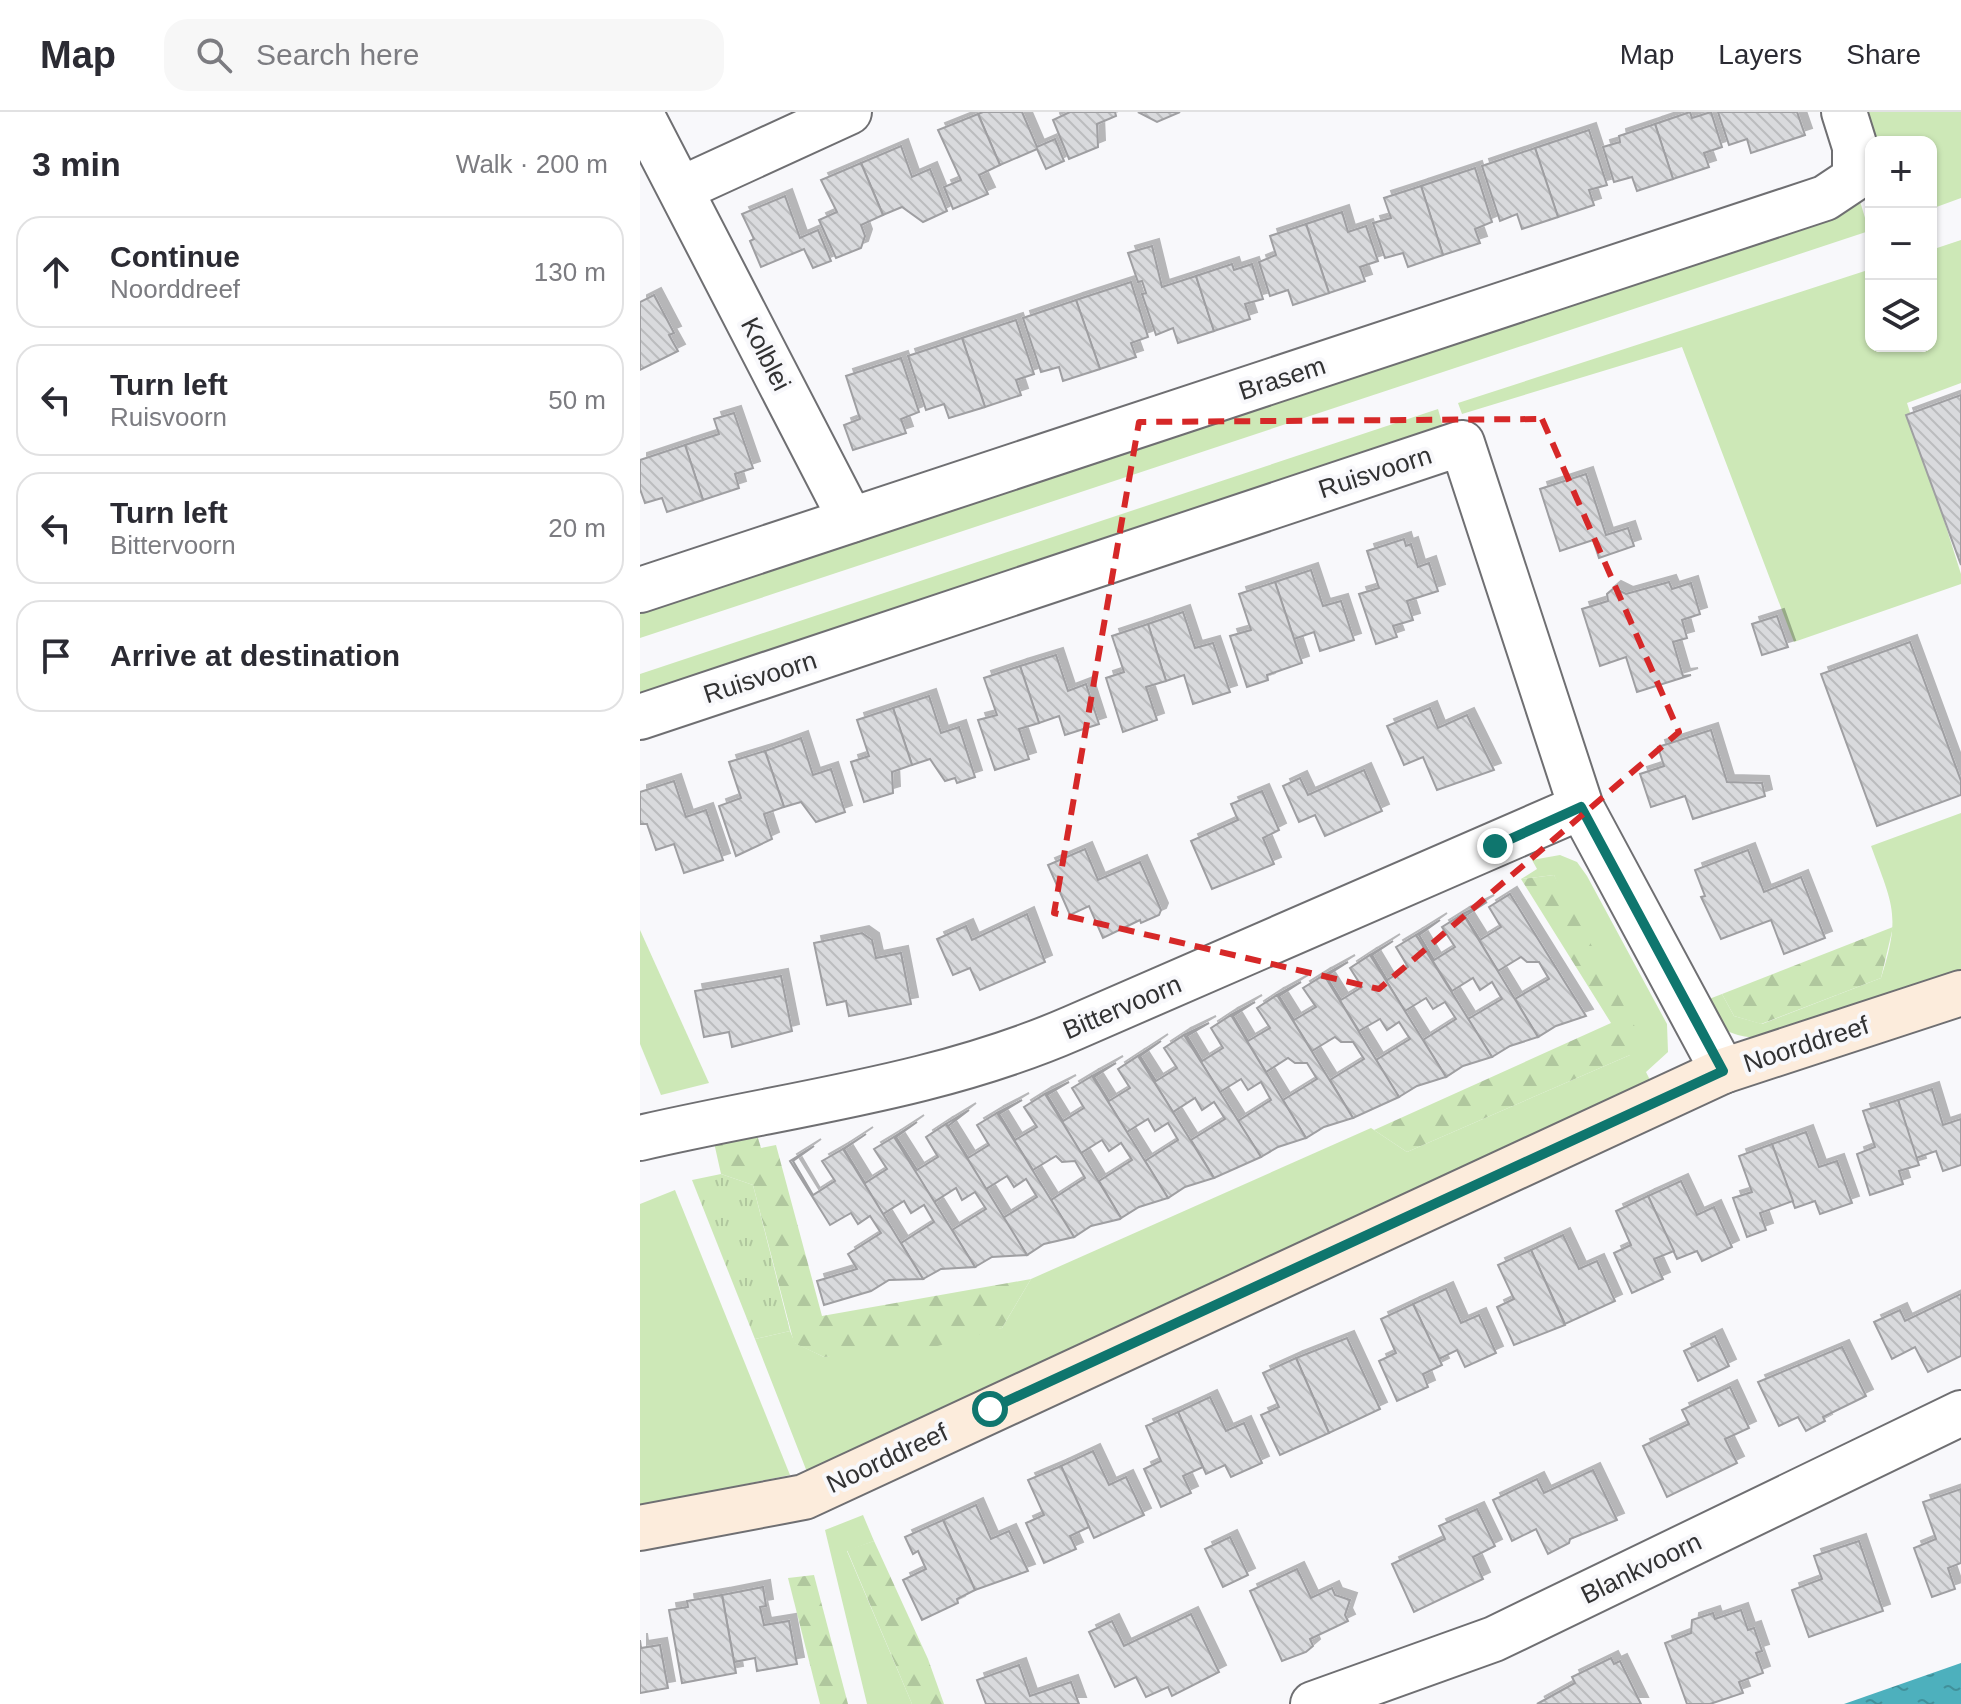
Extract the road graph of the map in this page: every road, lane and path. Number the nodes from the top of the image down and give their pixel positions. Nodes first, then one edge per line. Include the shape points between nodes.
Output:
1 (640, 112) edge
2 (849, 112) edge
3 (1844, 112) edge
4 (681, 189) junction
5 (851, 520) junction
6 (640, 590) edge
7 (640, 717) edge
8 (1581, 807) junction
9 (1961, 993) edge
10 (1723, 1071) junction
11 (640, 1138) edge
12 (1961, 1413) edge
13 (640, 1528) edge
14 (1313, 1704) edge

1 - 4 street, Kolblei
2 - 4 street
3 - 5 street, Brasem via 1855,147 1855,178 1825,198
4 - 5 street, Kolblei
5 - 6 street, Brasem
7 - 8 street, Ruisvoorn via 1462,443
8 - 10 street, Ruisvoorn
8 - 11 street, Bittervoorn via 988,1062 920,1081
9 - 10 street, Noorddreef
10 - 13 street, Noorddreef via 804,1497
12 - 14 street, Blankvoorn via 1494,1639

